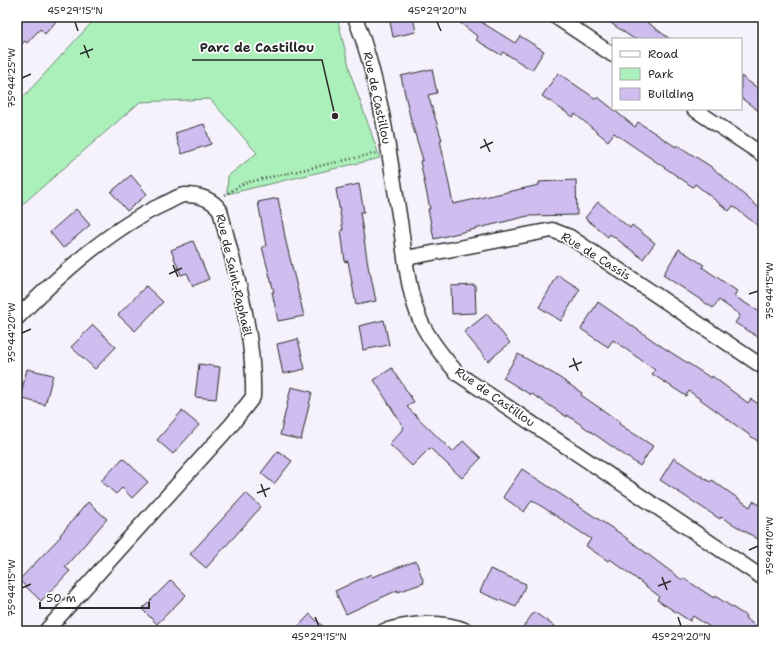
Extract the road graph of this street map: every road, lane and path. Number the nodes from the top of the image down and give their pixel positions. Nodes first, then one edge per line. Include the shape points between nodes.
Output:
1 (355, 17) edge
2 (556, 17) edge
3 (612, 54) edge
4 (696, 110) edge
5 (388, 150) junction
6 (763, 155) edge
7 (214, 202) junction
8 (406, 258) junction
9 (17, 318) edge
10 (763, 367) edge
11 (763, 578) edge
12 (46, 631) edge
13 (384, 631) edge
14 (467, 631) edge

1 - 5 street, Rue de Castillou via 365,43
2 - 3 street
4 - 6 street
5 - 7 path via 244,183
5 - 8 street, Rue de Castillou
7 - 9 street, Rue de Saint-Raphaël via 184,195 129,223 96,247
7 - 12 street, Rue de Saint-Raphaël via 220,210 247,316 253,366 253,397 232,424
8 - 10 street, Rue de Cassis via 552,230 570,237
8 - 11 street, Rue de Castillou via 411,290 421,322 438,350 458,374
13 - 14 street via 405,625 436,624

